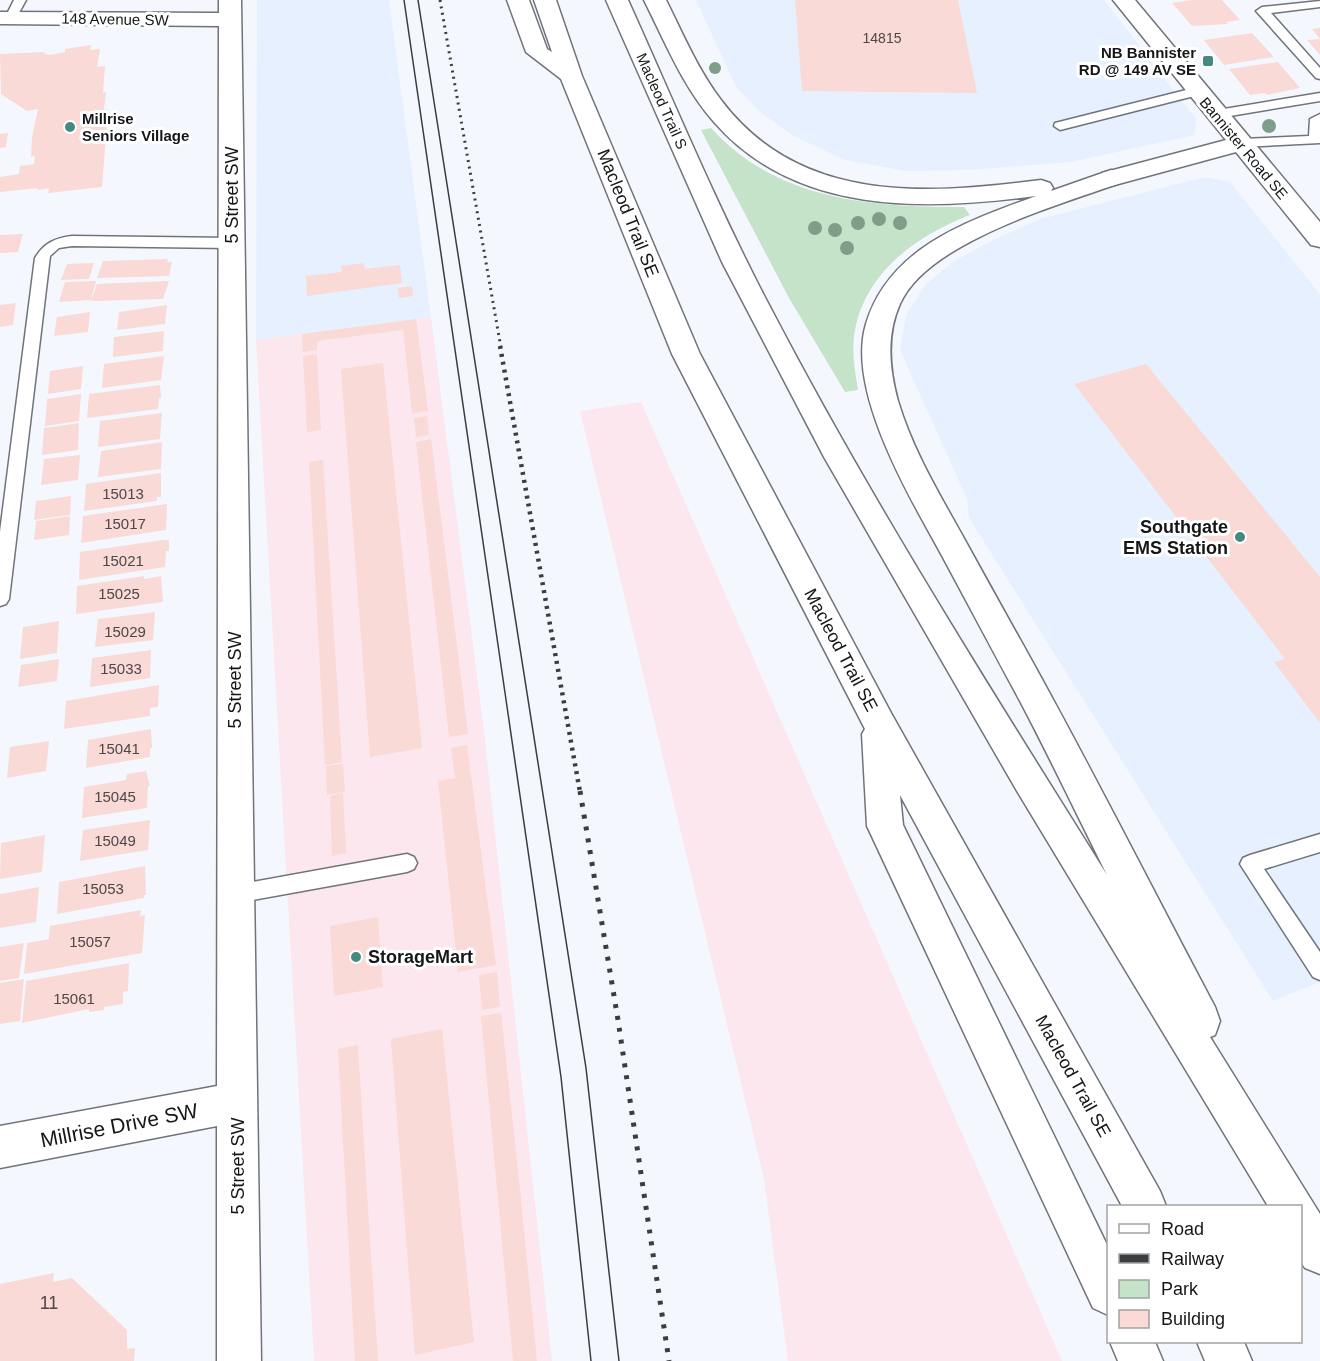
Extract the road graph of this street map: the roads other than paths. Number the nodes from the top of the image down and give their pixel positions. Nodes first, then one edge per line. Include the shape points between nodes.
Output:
1 (518, 0) edge
2 (545, 0) edge
3 (617, 0) edge
4 (655, 0) edge
5 (1124, 0) edge
6 (1320, 4) edge
7 (230, 10) edge
8 (10, 12) edge
9 (1320, 75) edge
10 (571, 76) junction
11 (1198, 91) junction
12 (1320, 97) edge
13 (1218, 114) junction
14 (1320, 118) edge
15 (1060, 126) dead end
16 (1317, 142) edge
17 (1241, 143) junction
18 (1111, 178) junction
19 (1319, 238) edge
20 (232, 243) junction
21 (0, 599) edge
22 (879, 723) junction
23 (1320, 843) edge
24 (407, 863) dead end
25 (236, 894) junction
26 (1320, 970) edge
27 (238, 1102) junction
28 (0, 1147) edge
29 (1144, 1205) edge
30 (1292, 1205) edge
31 (1294, 1205) edge
32 (1107, 1291) edge
33 (1133, 1343) edge
34 (1220, 1343) edge
35 (239, 1361) edge
36 (1141, 1361) edge
37 (1230, 1361) edge

1 - 10 main road via 537,52
2 - 10 main road
3 - 30 main road, Macleod Trail S via 706,202 776,345 925,607
4 - 18 main road via 708,97 728,124 775,163 823,184 885,196 939,199
5 - 11 main road, Bannister Road SE
6 - 9 lane via 1262,11
7 - 8 main road, 148 Avenue SW
7 - 20 main road, 5 Street SW
10 - 22 main road, Macleod Trail SE via 686,354
11 - 13 main road, Bannister Road SE
11 - 15 lane
12 - 13 lane
13 - 17 main road, Bannister Road SE
14 - 16 lane via 1316,119
16 - 17 lane
17 - 18 main road
17 - 19 main road, Bannister Road SE
18 - 31 main road via 968,231 925,257 886,304 877,339 879,378 913,474 1044,714
20 - 21 lane via 72,241 61,242 45,252
20 - 25 main road, 5 Street SW
22 - 29 main road, Macleod Trail SE
22 - 32 main road via 885,826
23 - 26 lane via 1250,864
24 - 25 lane
25 - 27 main road, 5 Street SW
27 - 28 main road, Millrise Drive SW
27 - 35 main road, 5 Street SW
33 - 36 main road
34 - 37 main road

